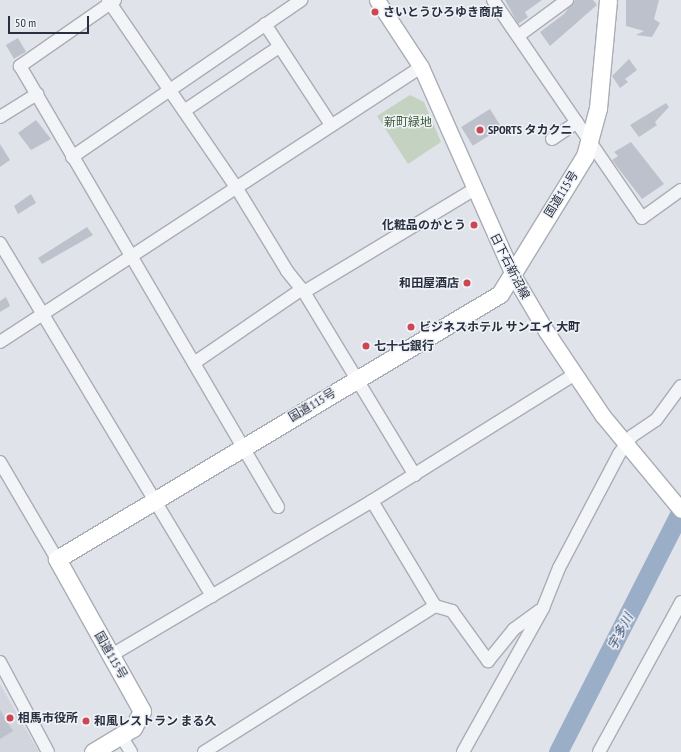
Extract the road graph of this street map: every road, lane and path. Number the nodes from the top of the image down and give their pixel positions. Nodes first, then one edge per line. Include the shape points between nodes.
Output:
1 (301, 0) edge
2 (377, 0) edge
3 (493, 0) edge
4 (567, 0) edge
5 (608, 0) edge
6 (111, 1) edge
7 (265, 24) junction
8 (518, 36) junction
9 (279, 47) junction
10 (421, 67) junction
11 (169, 90) junction
12 (37, 94) junction
13 (184, 111) junction
14 (0, 117) edge
15 (577, 122) junction
16 (331, 125) junction
17 (552, 139) dead end
18 (589, 141) junction
19 (72, 156) junction
20 (236, 187) junction
21 (473, 190) junction
22 (681, 190) edge
23 (0, 243) edge
24 (130, 254) junction
25 (512, 275) junction
26 (303, 290) junction
27 (40, 312) junction
28 (0, 342) edge
29 (194, 364) junction
30 (574, 376) junction
31 (354, 379) junction
32 (681, 386) edge
33 (243, 446) junction
34 (627, 447) junction
35 (0, 462) edge
36 (415, 475) junction
37 (153, 500) junction
38 (372, 501) junction
39 (278, 507) dead end
40 (681, 510) edge
41 (57, 559) junction
42 (212, 596) junction
43 (681, 602) edge
44 (435, 606) junction
45 (543, 608) junction
46 (110, 656) junction
47 (0, 662) edge
48 (121, 736) junction
49 (48, 752) edge
50 (93, 752) edge
51 (131, 752) edge
52 (204, 752) edge
53 (463, 752) edge
54 (599, 752) edge

1 - 7 street
2 - 10 main road, 日下石新沼線
3 - 8 street
4 - 8 street
5 - 18 highway, 国道115号 via 598,108
6 - 11 street
6 - 12 street via 20,66
7 - 9 street
7 - 11 street
8 - 15 street
9 - 13 street
9 - 16 street
10 - 16 street
10 - 21 main road, 日下石新沼線
11 - 13 street
11 - 19 street
12 - 14 street
12 - 19 street
13 - 20 street
15 - 17 street
15 - 18 street
16 - 20 street
18 - 22 street via 642,218
18 - 25 highway, 国道115号 via 585,156
19 - 24 street
20 - 24 street
20 - 26 street via 287,271
21 - 25 main road, 日下石新沼線
21 - 26 street
23 - 27 street
24 - 27 street
24 - 29 street
25 - 30 main road, 日下石新沼線
25 - 31 highway, 国道115号 via 500,294
26 - 29 street
26 - 31 street
27 - 28 street
27 - 37 street
29 - 33 street
30 - 34 main road, 日下石新沼線
30 - 36 street
31 - 33 highway, 国道115号
31 - 36 street
32 - 34 street via 656,420
33 - 37 highway, 国道115号
33 - 39 street
34 - 40 main road, 日下石新沼線
34 - 45 street via 559,568
35 - 41 street
36 - 38 street
37 - 41 highway, 国道115号
37 - 42 street
38 - 42 street
38 - 44 street
41 - 46 highway, 国道115号
42 - 46 street
43 - 54 street
44 - 45 street via 452,610 488,661 514,629
44 - 52 street
45 - 53 street
46 - 48 highway, 国道115号 via 142,710 140,719
47 - 49 street
48 - 50 highway, 国道115号
48 - 51 street

